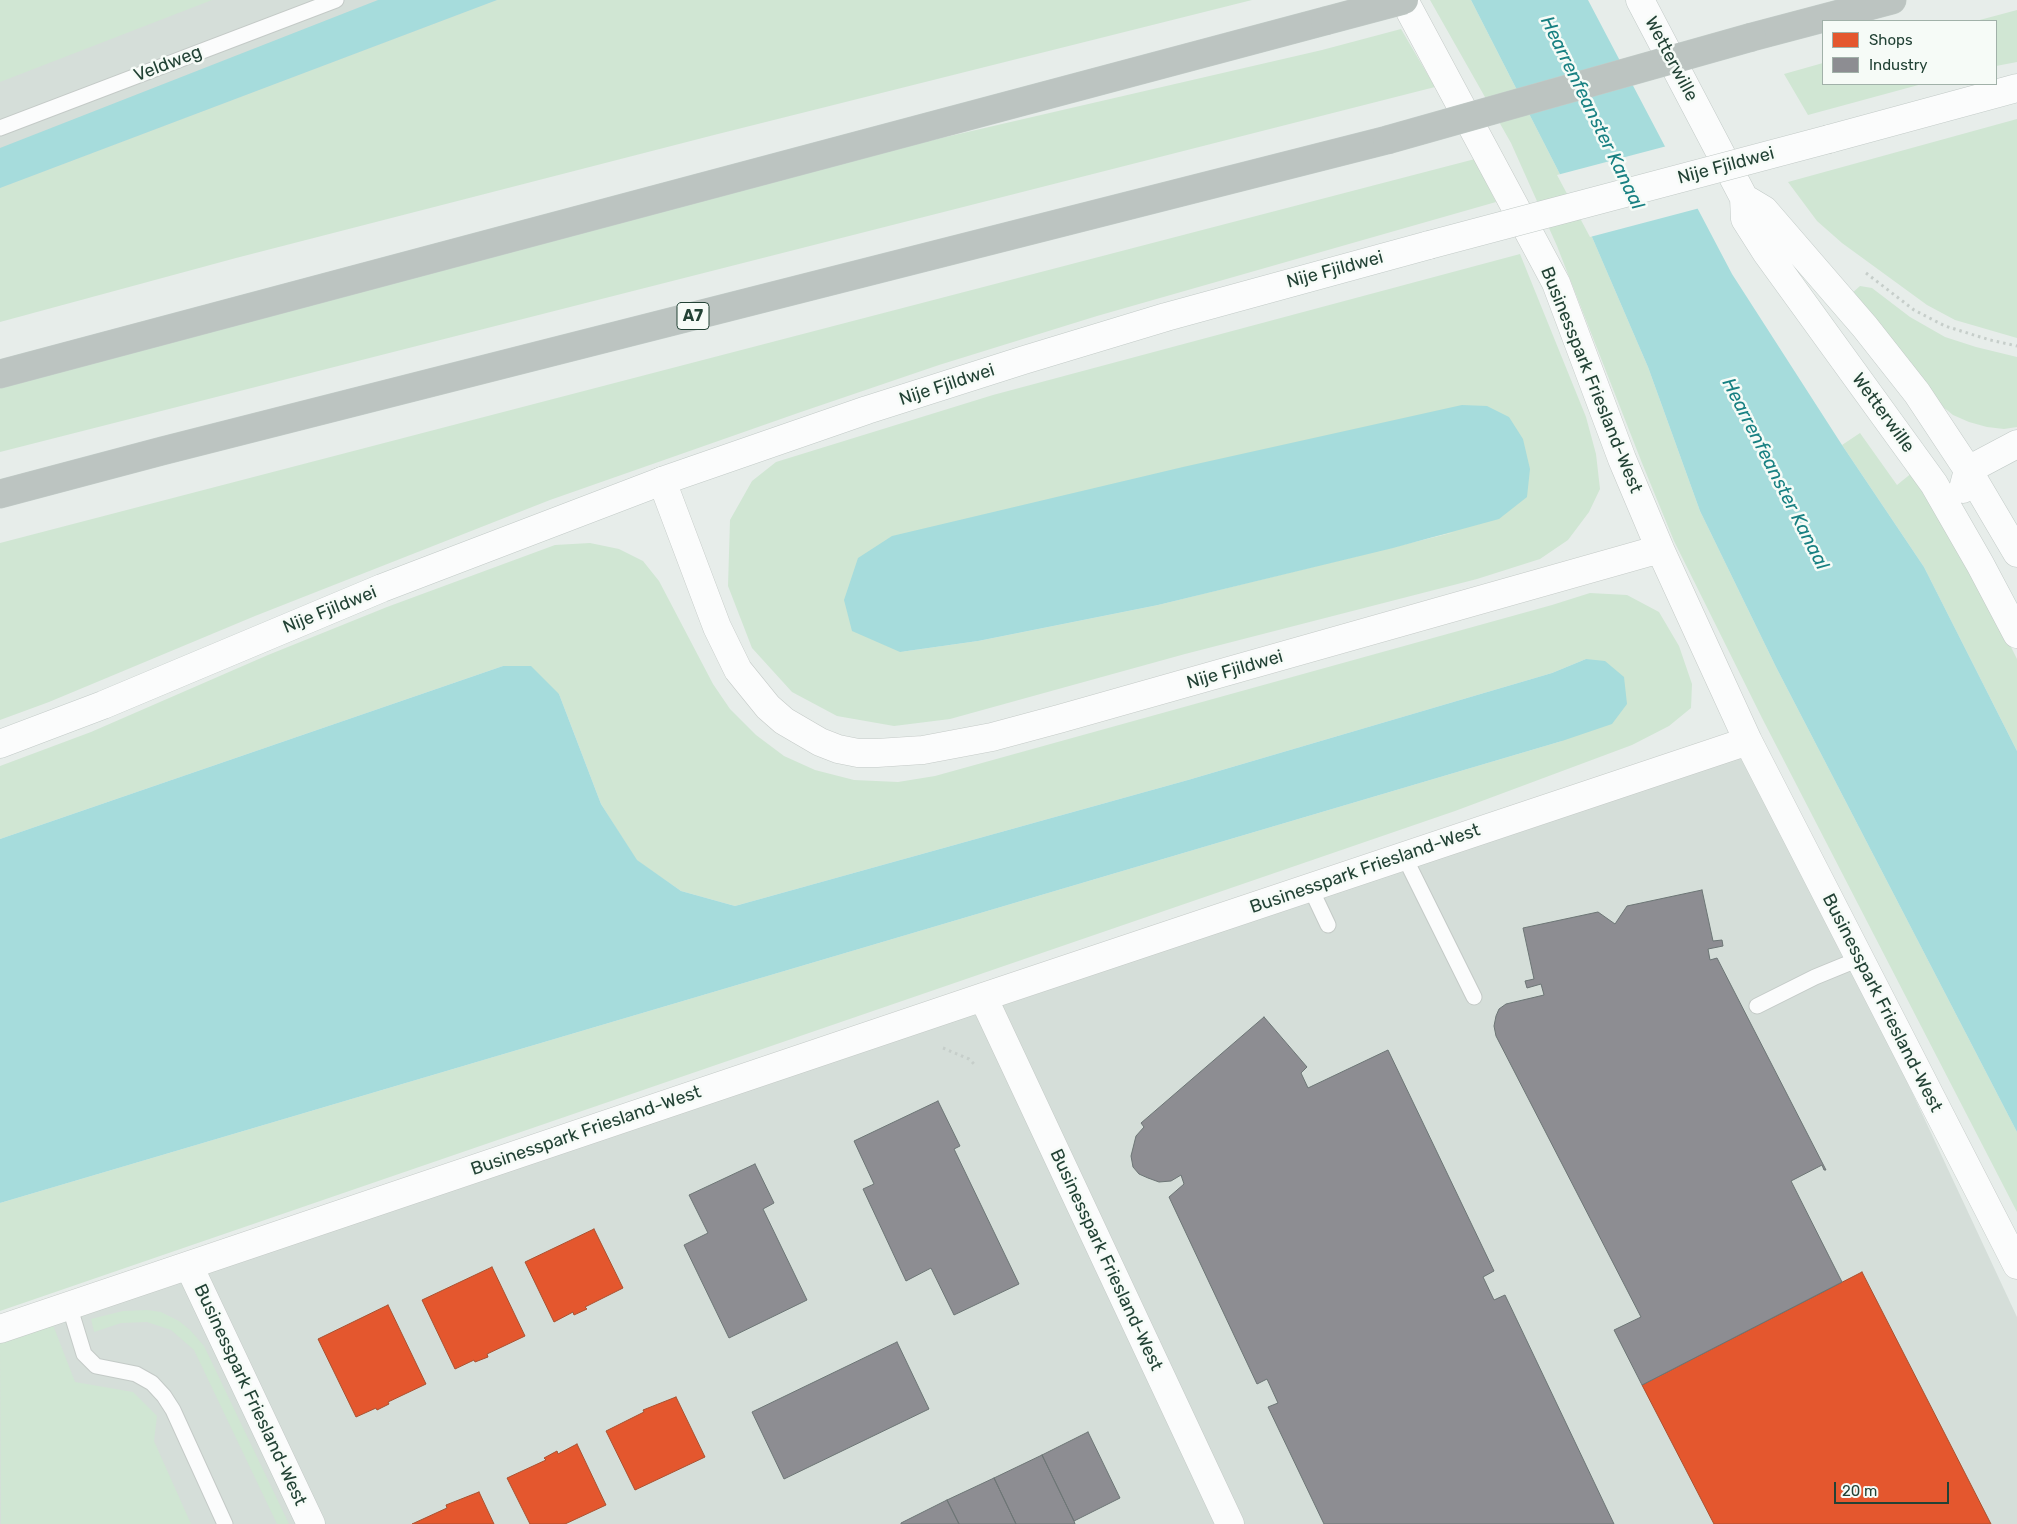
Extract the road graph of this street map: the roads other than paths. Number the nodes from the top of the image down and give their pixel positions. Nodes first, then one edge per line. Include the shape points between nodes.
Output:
1 (336, 0) edge
2 (1404, 0) edge
3 (1640, 0) edge
4 (1892, 0) edge
5 (2017, 88) edge
6 (0, 128) edge
7 (1744, 198) junction
8 (0, 374) edge
9 (2017, 444) edge
10 (1968, 470) junction
11 (662, 481) junction
12 (0, 494) edge
13 (2008, 516) edge
14 (1955, 519) junction
15 (1660, 549) junction
16 (2017, 553) edge
17 (2017, 634) edge
18 (1748, 741) junction
19 (0, 744) edge
20 (1404, 856) junction
21 (1310, 887) junction
22 (1328, 925) dead end
23 (1860, 959) junction
24 (982, 997) junction
25 (1474, 997) dead end
26 (1757, 1006) dead end
27 (2017, 1265) edge
28 (189, 1266) junction
29 (69, 1305) junction
30 (0, 1329) edge
31 (225, 1524) edge
32 (311, 1524) edge
33 (1230, 1524) edge

1 - 6 lane, Veldweg
2 - 8 highway, bridge
2 - 15 street, Businesspark Friesland-West via 1556,283 1622,459
3 - 7 street, Wetterwille
4 - 12 highway, A7, bridge via 1387,140
5 - 11 street, Nije Fjildwei, bridge via 1166,317 866,410
7 - 10 street via 1764,210 1865,327 1918,393
7 - 14 street, Wetterwille via 1745,219 1766,252 1934,484
9 - 10 street
10 - 13 street
10 - 14 street
11 - 15 street, Nije Fjildwei via 717,627 738,670 768,707 784,721 820,742 858,753 923,750 1059,720
11 - 19 street, Nije Fjildwei via 382,588 103,705
13 - 14 street
13 - 16 street
14 - 17 street, Wetterwille
15 - 18 street, Businesspark Friesland-West
18 - 20 street, Businesspark Friesland-West
18 - 23 street, Businesspark Friesland-West
20 - 21 street, Businesspark Friesland-West
20 - 25 lane
21 - 22 lane
21 - 24 street, Businesspark Friesland-West
23 - 26 lane
23 - 27 street, Businesspark Friesland-West
24 - 28 street, Businesspark Friesland-West
24 - 33 street, Businesspark Friesland-West
28 - 29 street, Businesspark Friesland-West
28 - 32 street, Businesspark Friesland-West
29 - 30 street, Businesspark Friesland-West
29 - 31 lane via 84,1354 96,1366 136,1374 152,1383 164,1396

